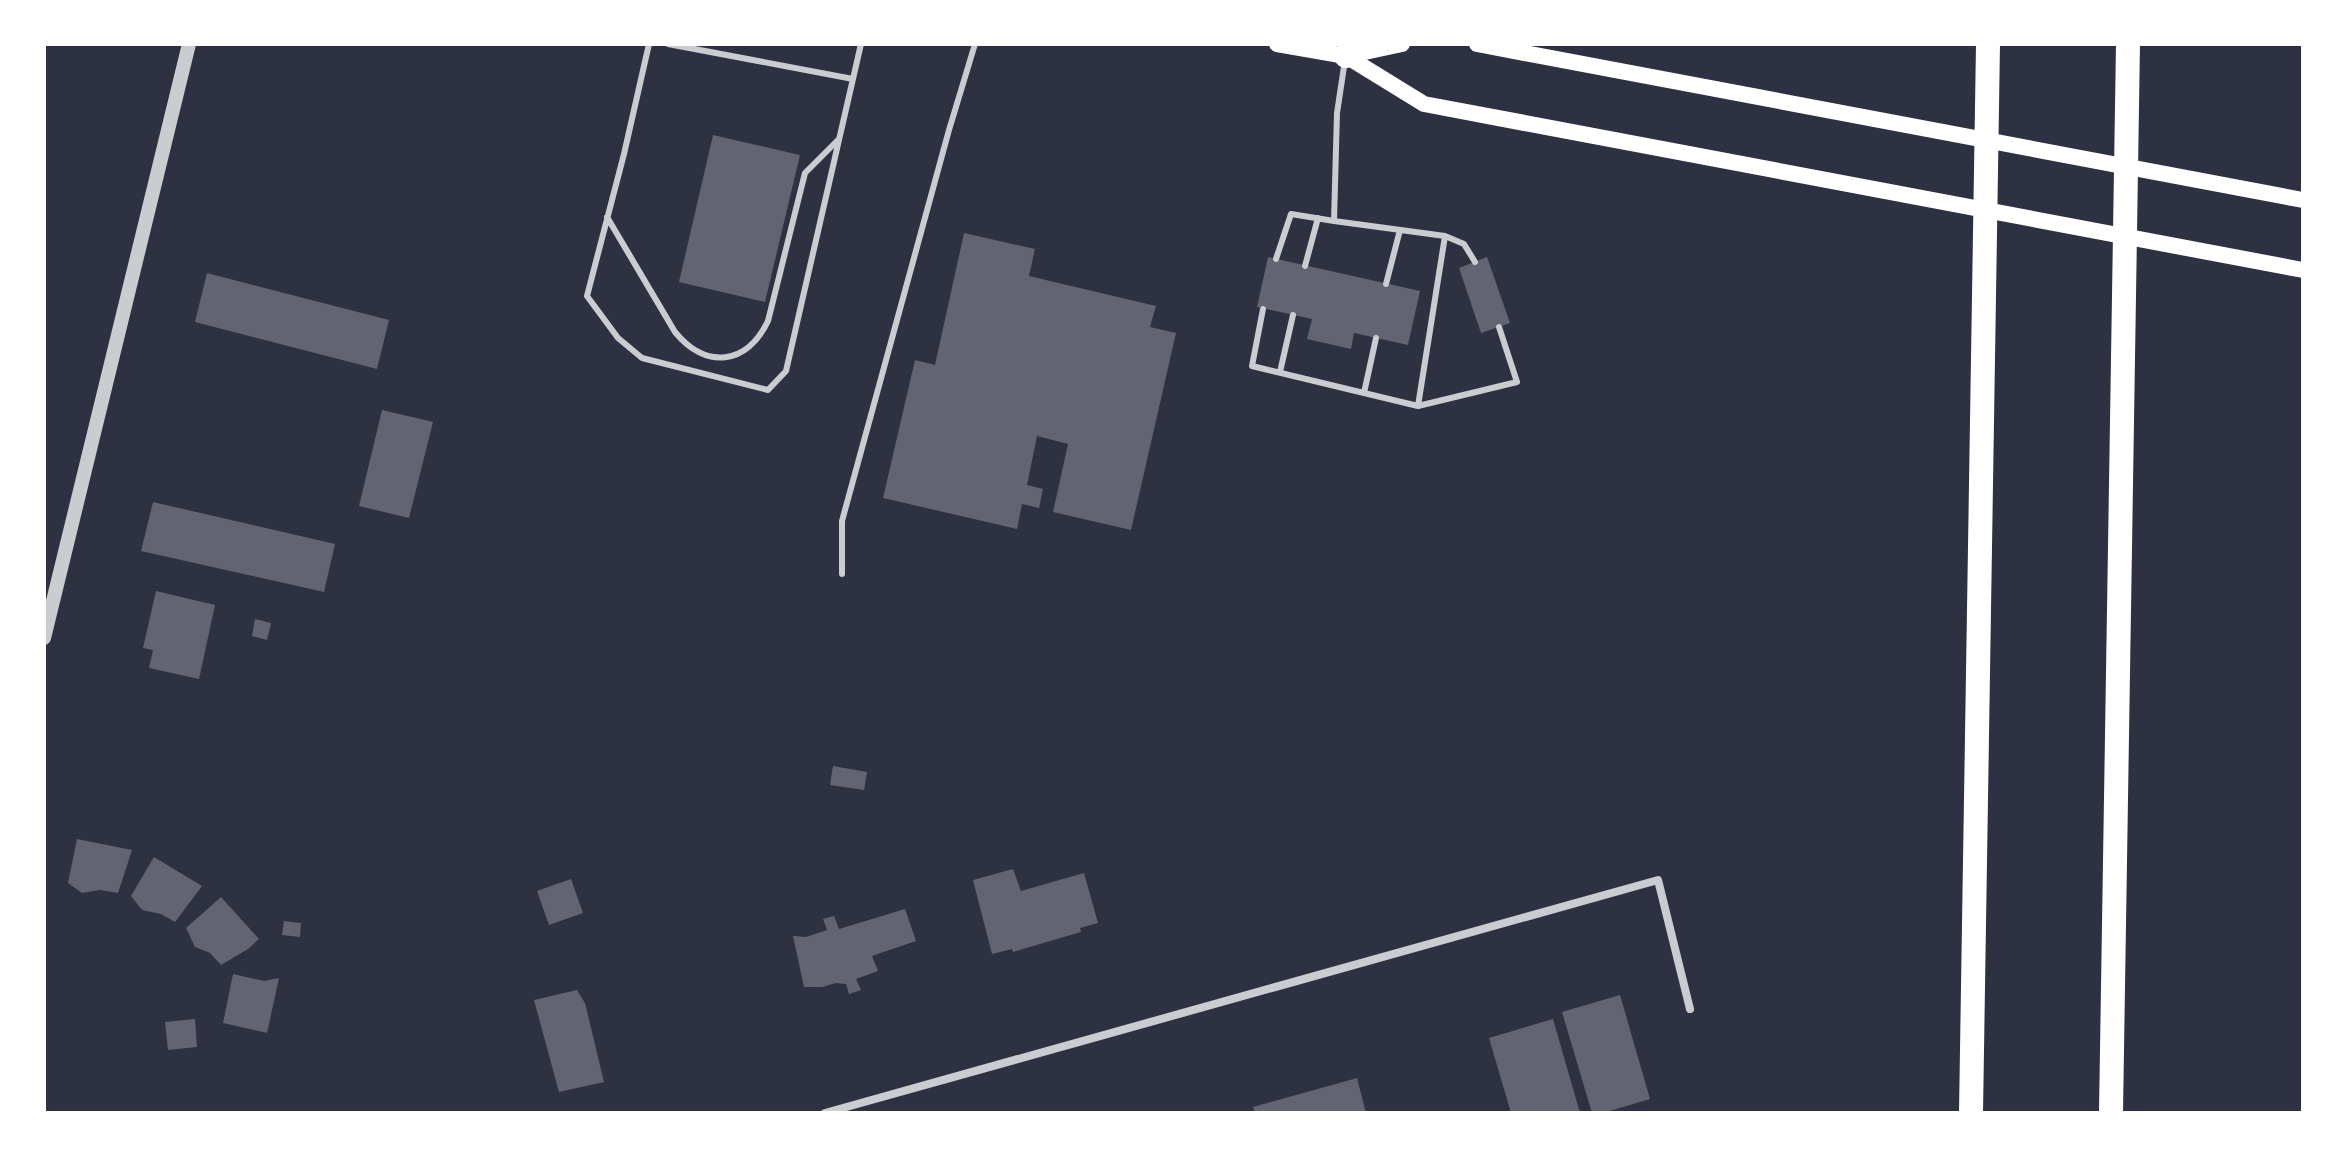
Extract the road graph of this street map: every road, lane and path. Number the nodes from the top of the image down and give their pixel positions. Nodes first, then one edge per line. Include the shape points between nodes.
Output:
1 (189, 44) edge
2 (649, 44) edge
3 (668, 44) edge
4 (861, 44) edge
5 (975, 44) edge
6 (1277, 44) edge
7 (1402, 44) edge
8 (1477, 44) edge
9 (1988, 44) edge
10 (2128, 44) edge
11 (1348, 48) edge
12 (853, 79) junction
13 (839, 139) junction
14 (2303, 200) edge
15 (607, 217) junction
16 (1318, 218) junction
17 (1334, 221) junction
18 (1400, 230) junction
19 (1445, 236) junction
20 (1276, 259) dead end
21 (1475, 262) dead end
22 (1305, 266) dead end
23 (2303, 270) edge
24 (1386, 284) dead end
25 (1263, 309) dead end
26 (1293, 315) dead end
27 (1499, 327) dead end
28 (1376, 338) dead end
29 (1280, 372) junction
30 (1364, 393) junction
31 (1418, 406) junction
32 (842, 574) dead end
33 (44, 638) edge
34 (1690, 1009) dead end
35 (825, 1113) edge
36 (1971, 1113) edge
37 (2111, 1113) edge

1 - 33 street
2 - 15 lane
3 - 12 lane
4 - 12 lane
5 - 32 lane via 842,521
6 - 11 main road
7 - 11 main road
8 - 14 main road
9 - 36 highway
10 - 37 highway
11 - 17 lane via 1337,113
11 - 23 main road via 1424,104
12 - 13 lane
13 - 15 lane via 805,173 760,338 747,351 727,358 700,354 685,345
13 - 15 lane via 786,371 768,390 642,358 618,338 587,296
16 - 17 lane
16 - 20 lane via 1291,214
16 - 22 lane
17 - 18 lane
18 - 19 lane
18 - 24 lane
19 - 21 lane via 1464,244
19 - 31 lane
25 - 29 lane via 1252,366
26 - 29 lane
27 - 31 lane via 1517,382
28 - 30 lane
29 - 30 lane
30 - 31 lane
34 - 35 street via 1658,880

